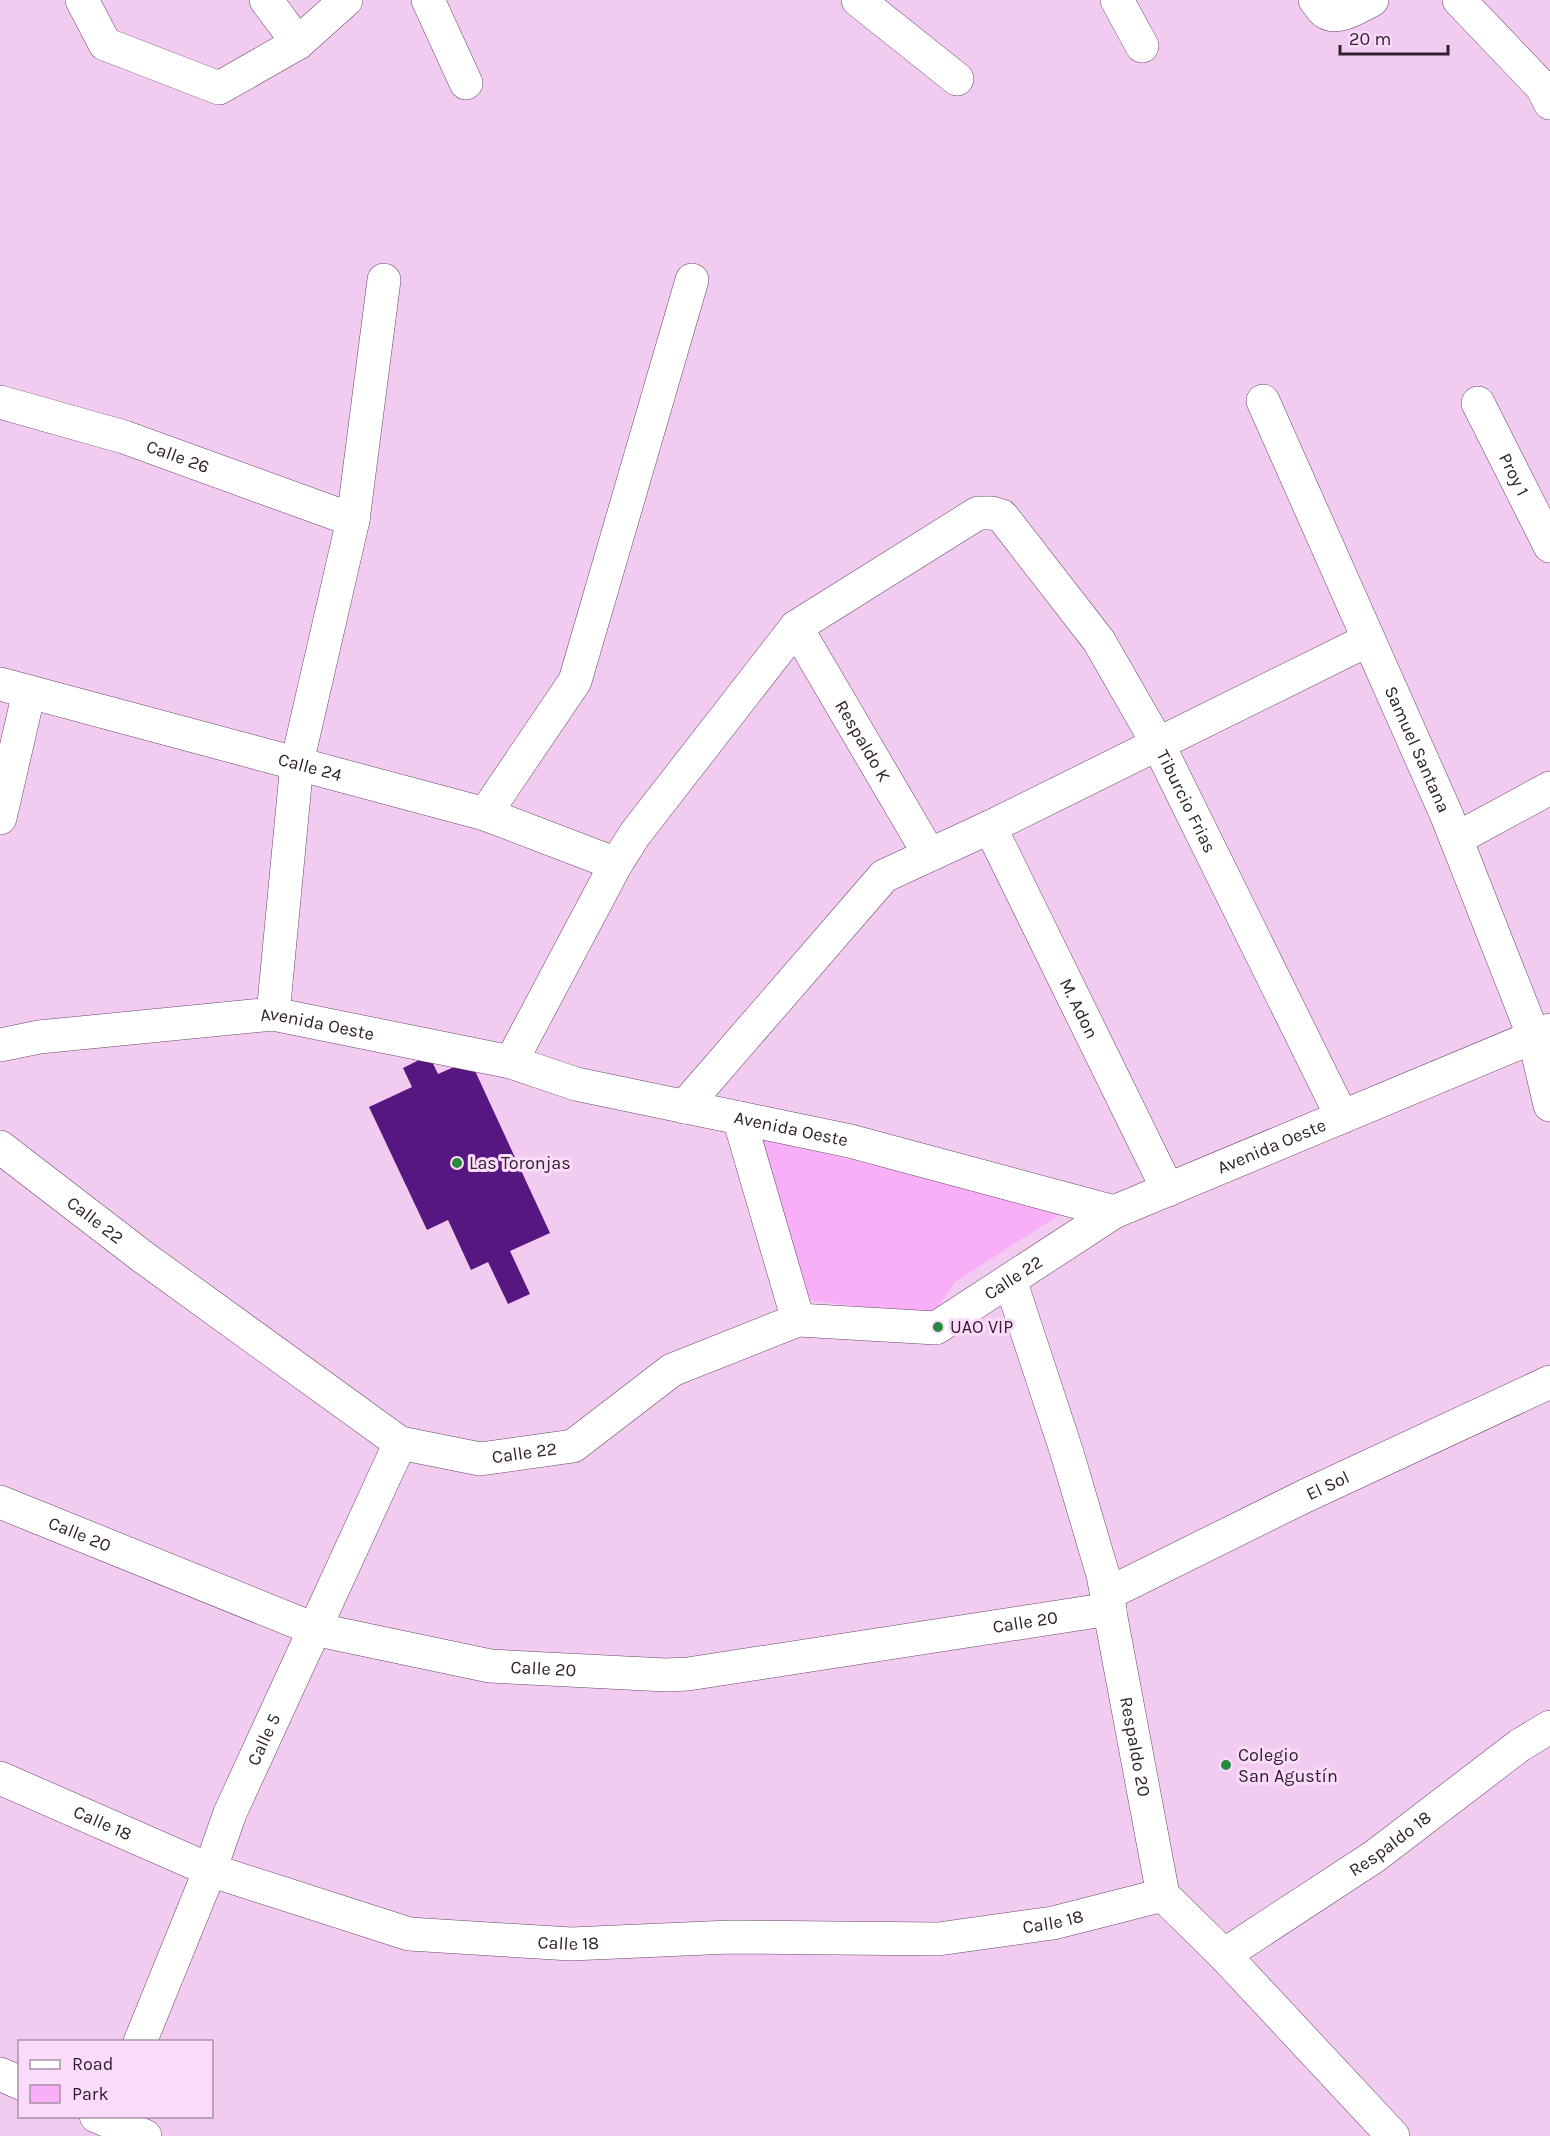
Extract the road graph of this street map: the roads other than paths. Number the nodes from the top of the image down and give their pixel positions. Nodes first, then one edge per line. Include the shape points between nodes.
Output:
1 (82, 0) edge
2 (266, 0) edge
3 (346, 0) edge
4 (428, 0) edge
5 (858, 0) edge
6 (1117, 0) edge
7 (1315, 0) edge
8 (1372, 0) edge
9 (1459, 0) edge
10 (298, 43) junction
11 (1142, 45) dead end
12 (957, 79) dead end
13 (466, 83) dead end
14 (1547, 91) edge
15 (384, 280) dead end
16 (692, 280) dead end
17 (1263, 401) dead end
18 (0, 402) edge
19 (1478, 403) dead end
20 (353, 520) junction
21 (1550, 546) edge
22 (796, 627) junction
23 (1368, 640) junction
24 (14, 688) edge
25 (1158, 744) junction
26 (297, 763) junction
27 (1550, 788) edge
28 (485, 814) junction
29 (0, 818) edge
30 (990, 827) junction
31 (1456, 839) junction
32 (929, 854) junction
33 (616, 864) junction
34 (273, 1014) junction
35 (1542, 1034) edge
36 (0, 1045) edge
37 (511, 1062) junction
38 (1550, 1105) edge
39 (684, 1107) junction
40 (1342, 1117) junction
41 (739, 1118) junction
42 (0, 1148) edge
43 (1168, 1190) junction
44 (1114, 1212) junction
45 (1010, 1280) junction
46 (798, 1320) junction
47 (1550, 1382) edge
48 (400, 1443) junction
49 (0, 1502) edge
50 (1108, 1601) junction
51 (314, 1629) junction
52 (1550, 1727) edge
53 (0, 1778) edge
54 (210, 1870) junction
55 (1162, 1895) junction
56 (1224, 1955) junction
57 (141, 2040) edge
58 (0, 2074) edge
59 (18, 2082) edge
60 (104, 2123) edge
61 (145, 2136) edge
62 (1393, 2136) edge

1 - 10 street via 105,44 219,88
2 - 10 street
3 - 10 street
4 - 13 street
5 - 12 street
6 - 11 street
7 - 8 street via 1333,15
9 - 14 street
15 - 20 street
16 - 28 street via 575,681
17 - 23 street, Samuel Santana
18 - 20 street, Calle 26 via 124,437
19 - 21 street, Proy 1
20 - 26 street
22 - 25 street, Tiburcio Frias via 978,513 1002,516 1099,641
22 - 32 street, Respaldo K
22 - 33 street
23 - 25 street
23 - 31 street, Samuel Santana
24 - 26 street, Calle 24
24 - 29 street
25 - 30 street
25 - 40 street, Tiburcio Frias
26 - 28 street, Calle 24
26 - 34 street
27 - 31 street
28 - 33 street, Calle 24
30 - 32 street
30 - 43 street, M. Adon
31 - 35 street, Samuel Santana
32 - 39 street via 884,876
33 - 37 street
34 - 36 street, Avenida Oeste via 39,1037
34 - 37 street, Avenida Oeste
35 - 38 street, Samuel Santana
35 - 40 street, Avenida Oeste
37 - 39 street, Avenida Oeste via 576,1084
39 - 41 street, Avenida Oeste
40 - 43 street, Avenida Oeste
41 - 44 street, Avenida Oeste via 850,1141
41 - 46 street
42 - 48 street, Calle 22
43 - 44 street, Avenida Oeste
44 - 45 street, Calle 22
45 - 46 street, Calle 22 via 936,1328
45 - 50 street, Respaldo 20 via 1067,1453
46 - 48 street, Calle 22 via 672,1370 573,1446 480,1459
47 - 50 street, El Sol via 1305,1496
48 - 51 street, Calle 5
49 - 51 street, Calle 20
50 - 51 street, Calle 20 via 666,1675 490,1666
50 - 55 street, Respaldo 20
51 - 54 street, Calle 5 via 230,1813
52 - 56 street, Respaldo 18 via 1520,1745 1375,1856
53 - 54 street, Calle 18
54 - 55 street, Calle 18 via 409,1934 571,1944 730,1937 938,1939 1053,1923
54 - 57 street, Calle 5
55 - 56 street
56 - 62 street
58 - 59 street
60 - 61 street

